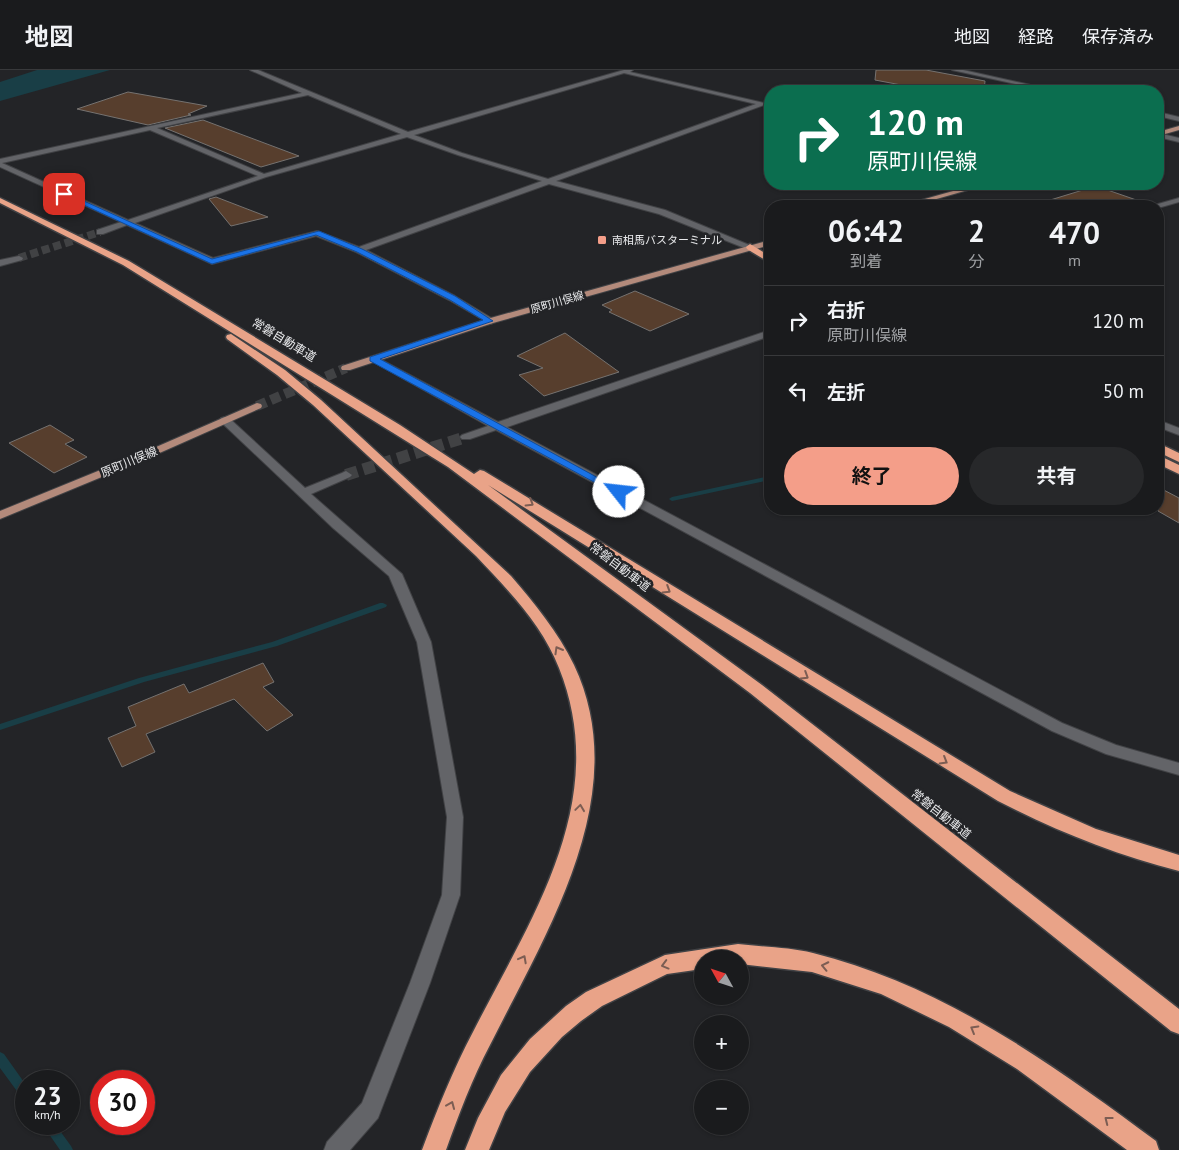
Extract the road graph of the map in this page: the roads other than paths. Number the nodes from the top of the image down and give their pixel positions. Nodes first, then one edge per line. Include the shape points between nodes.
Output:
1 (253, 70) edge
2 (955, 70) edge
3 (627, 71) edge
4 (1026, 85) edge
5 (309, 93) junction
6 (1164, 115) edge
7 (1179, 119) edge
8 (152, 128) junction
9 (1179, 128) edge
10 (1164, 132) edge
11 (409, 135) junction
12 (1164, 136) edge
13 (1179, 140) edge
14 (0, 163) edge
15 (264, 176) junction
16 (550, 181) junction
17 (963, 190) edge
18 (0, 200) edge
19 (926, 200) edge
20 (1179, 200) edge
21 (1164, 204) edge
22 (128, 223) junction
23 (100, 232) tunnel mouth
24 (764, 244) edge
25 (750, 247) junction
26 (359, 250) junction
27 (764, 252) edge
28 (764, 256) edge
29 (19, 258) tunnel mouth
30 (126, 263) junction
31 (0, 264) edge
32 (490, 321) junction
33 (764, 335) edge
34 (373, 359) junction
35 (346, 368) tunnel mouth
36 (257, 406) tunnel mouth
37 (225, 420) junction
38 (1164, 426) edge
39 (499, 427) junction
40 (396, 428) junction
41 (1179, 432) edge
42 (466, 437) tunnel mouth
43 (1164, 450) edge
44 (1179, 458) edge
45 (1164, 463) edge
46 (1179, 470) edge
47 (346, 474) tunnel mouth
48 (303, 493) junction
49 (0, 515) edge
50 (1179, 769) edge
51 (1179, 864) edge
52 (1179, 1023) edge
53 (335, 1150) edge
54 (434, 1150) edge
55 (477, 1150) edge
56 (1147, 1150) edge

1 - 5 street
2 - 4 street
3 - 11 street
3 - 16 street via 762,104
5 - 8 street
5 - 11 street
6 - 7 street
8 - 14 street
8 - 15 street
9 - 10 main road
11 - 15 street
11 - 16 street
12 - 13 street
14 - 22 street
15 - 22 street
16 - 25 street via 662,212
16 - 26 street
17 - 19 main road
18 - 30 highway, 常磐自動車道
20 - 21 street
22 - 23 street
22 - 26 street via 212,262 317,233
24 - 25 main road, 原町川俣線
25 - 27 highway
25 - 28 highway
25 - 32 main road, 原町川俣線
26 - 32 street
29 - 31 street
30 - 40 highway, 常磐自動車道
54 -> 30 highway via 468,1063 524,956 568,859 579,816 585,754 578,700 563,659 548,632 485,558 288,378 155,288
32 - 34 main road, 原町川俣線
33 - 39 street
34 - 35 main road, 原町川俣線
34 - 39 street
36 - 37 main road, 原町川俣線
37 - 48 street
37 - 49 main road, 原町川俣線
38 - 41 street
39 - 42 street
39 - 50 street via 1057,727 1112,750
40 -> 51 highway via 518,496 1004,796 1070,828
40 - 52 highway, 常磐自動車道 via 518,512 756,689
43 - 44 highway
45 - 46 highway
47 - 48 street
48 - 53 street via 395,574 424,642 455,817 452,895 370,1110
56 -> 55 highway via 1039,1071 926,1002 877,980 831,966 766,954 703,955 657,967 614,985 572,1014 534,1048 488,1118

